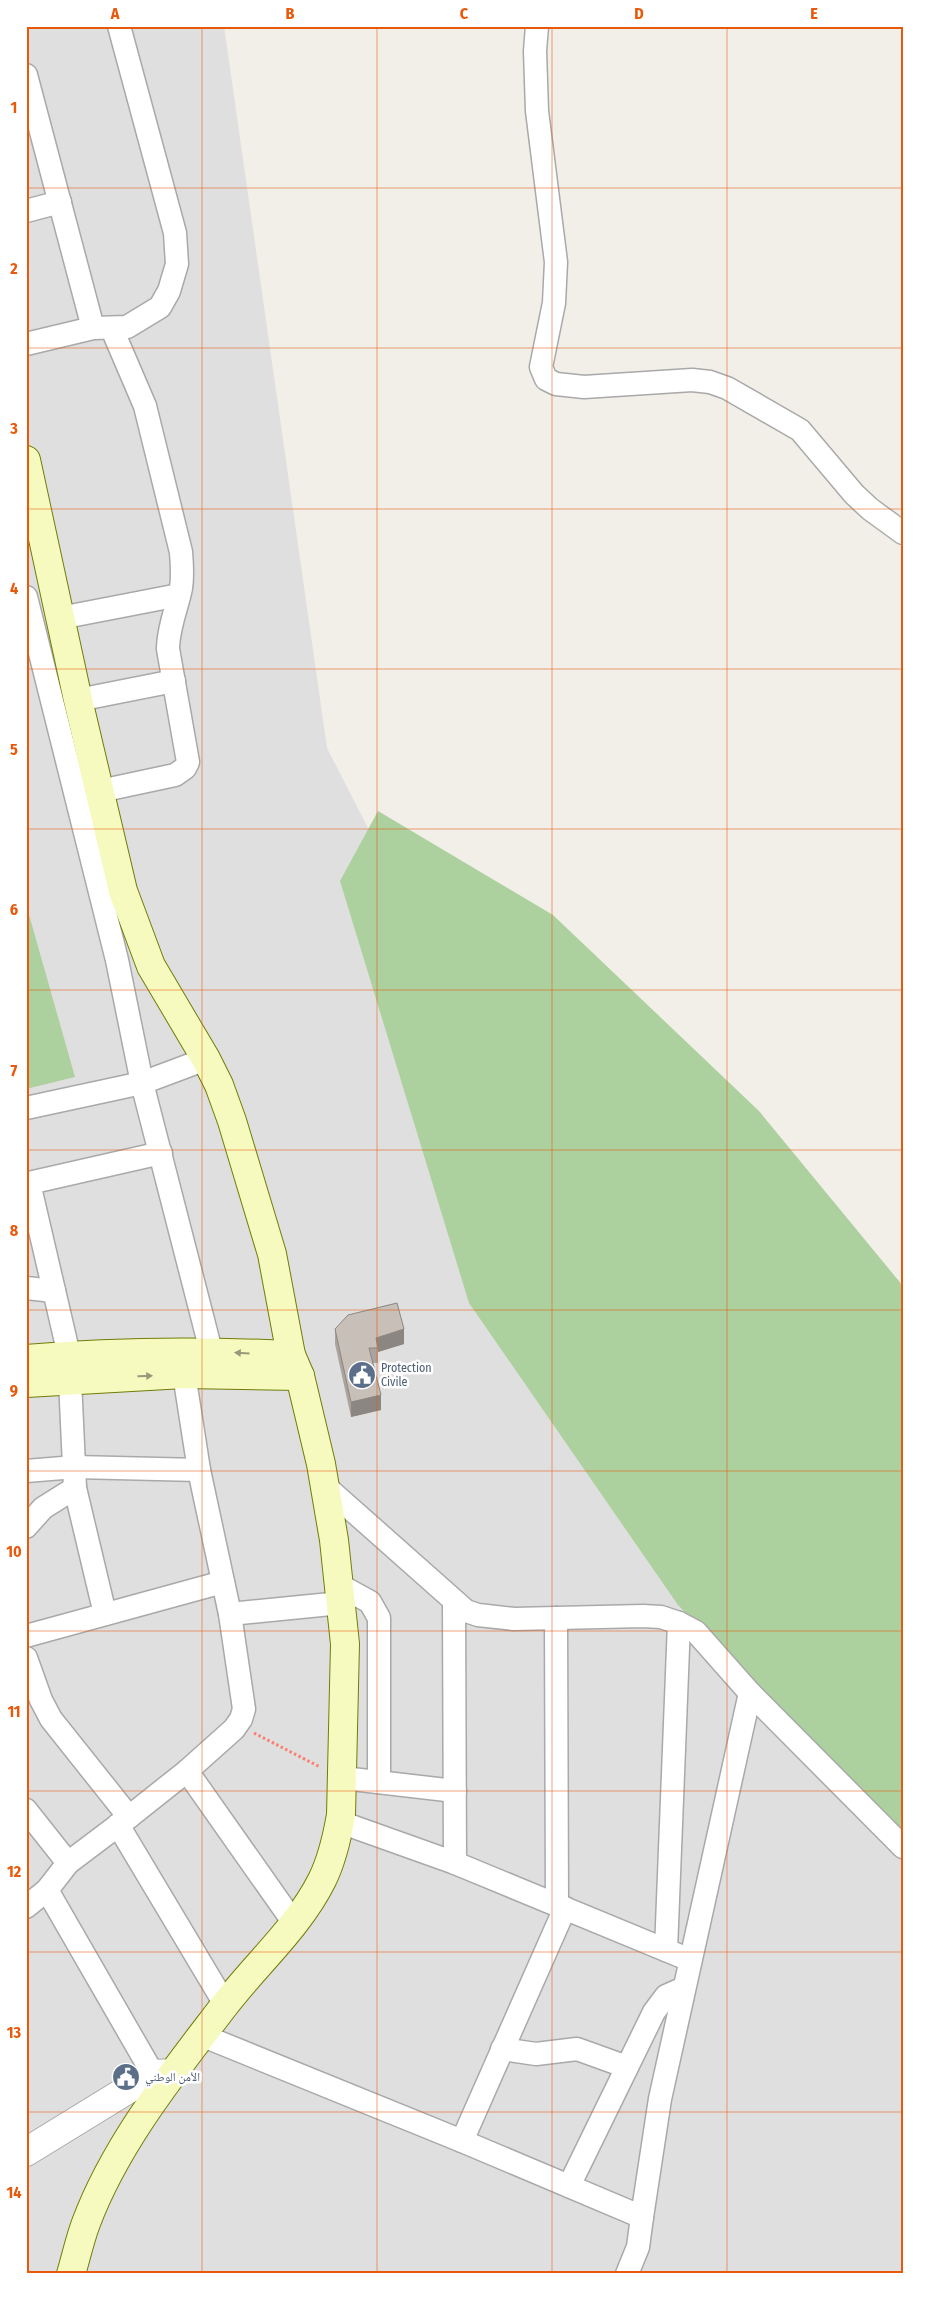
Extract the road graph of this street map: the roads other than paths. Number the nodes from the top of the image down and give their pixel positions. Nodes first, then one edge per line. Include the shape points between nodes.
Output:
1 (118, 26) edge
2 (537, 26) edge
3 (26, 75) edge
4 (60, 202) junction
5 (26, 211) edge
6 (103, 328) junction
7 (26, 344) edge
8 (26, 460) edge
9 (903, 533) edge
10 (179, 595) junction
11 (26, 597) edge
12 (60, 618) junction
13 (174, 681) junction
14 (78, 700) junction
15 (100, 791) junction
16 (102, 856) junction
17 (206, 1059) junction
18 (142, 1083) junction
19 (26, 1108) edge
20 (161, 1153) junction
21 (28, 1183) edge
22 (26, 1288) edge
23 (54, 1291) junction
24 (211, 1351) junction
25 (26, 1359) edge
26 (113, 1365) junction
27 (296, 1366) junction
28 (69, 1367) junction
29 (184, 1374) junction
30 (26, 1383) edge
31 (200, 1470) junction
32 (26, 1471) edge
33 (75, 1478) junction
34 (325, 1486) junction
35 (26, 1527) edge
36 (222, 1582) junction
37 (340, 1594) junction
38 (454, 1602) junction
39 (104, 1614) junction
40 (230, 1614) junction
41 (556, 1618) junction
42 (679, 1623) junction
43 (26, 1636) edge
44 (26, 1658) edge
45 (750, 1693) junction
46 (34, 1706) edge
47 (188, 1771) junction
48 (343, 1778) junction
49 (379, 1782) junction
50 (455, 1791) junction
51 (26, 1810) edge
52 (124, 1821) junction
53 (340, 1822) junction
54 (903, 1847) edge
55 (68, 1863) junction
56 (455, 1863) junction
57 (47, 1890) junction
58 (561, 1907) junction
59 (26, 1908) edge
60 (294, 1923) junction
61 (666, 1950) junction
62 (690, 1960) junction
63 (684, 1988) junction
64 (226, 2004) junction
65 (201, 2036) junction
66 (502, 2049) junction
67 (627, 2067) junction
68 (163, 2073) junction
69 (462, 2140) junction
70 (26, 2152) edge
71 (569, 2186) junction
72 (642, 2218) junction
73 (71, 2274) edge
74 (627, 2274) edge

1 - 6 street via 175,233 177,264 160,307 127,327
2 - 9 street via 537,111 556,262 554,303 541,367 544,376 556,384 584,387 692,380 718,384 800,430 854,494
3 - 4 street
4 - 5 street
4 - 6 street
6 - 7 street
6 - 10 street via 144,406 181,552
8 - 12 main road
10 - 12 street
10 - 13 street via 168,640
11 - 16 street
12 - 14 main road
13 - 14 street
13 - 15 street via 188,765 168,777
14 - 15 main road
15 - 16 main road
16 - 17 main road via 123,892 151,966
16 - 18 street via 117,960
17 - 18 street
17 - 27 main road via 232,1120 252,1183 272,1254
18 - 19 street
18 - 20 street
20 - 21 street
20 - 24 street
21 - 23 street
22 - 23 street
23 - 28 street
24 - 26 main road
27 -> 24 main road
25 - 28 main road
26 - 28 main road
26 -> 29 main road
27 - 29 main road
27 - 34 main road
28 - 30 main road
28 - 33 street
29 - 31 street
31 - 33 street
31 - 36 street
32 - 33 street
33 - 35 street
33 - 39 street
34 - 37 main road
34 - 38 street
36 - 39 street
36 - 40 street
37 - 40 street
37 - 48 main road via 345,1644
37 - 49 street via 370,1602 378,1612
38 - 41 street via 478,1615 514,1619
38 - 50 street
39 - 43 street
40 - 47 street via 244,1709 238,1725
41 - 42 street via 644,1616
41 - 58 street
42 - 45 street via 696,1632
42 - 61 street
44 - 46 street
45 - 54 street
45 - 62 street
46 - 52 street via 51,1719
47 - 52 street
47 - 60 street
48 - 49 street
48 - 53 main road
49 - 50 street
50 - 56 street
51 - 55 street
52 - 55 street
52 - 64 street
53 - 56 street
53 - 60 main road via 322,1880
55 - 57 street
56 - 58 street
57 - 59 street
57 - 68 street
58 - 61 street
58 - 66 street
60 - 64 main road
61 - 62 street
62 - 63 street
63 - 67 street via 666,1996 658,2005
63 - 72 street via 660,2099
64 - 65 main road
65 - 68 main road
65 - 69 street
66 - 67 street via 536,2054 577,2049
66 - 69 street
67 - 71 street
68 - 70 street
68 - 73 main road via 112,2166 86,2222
69 - 71 street
71 - 72 street
72 - 74 street via 638,2247

